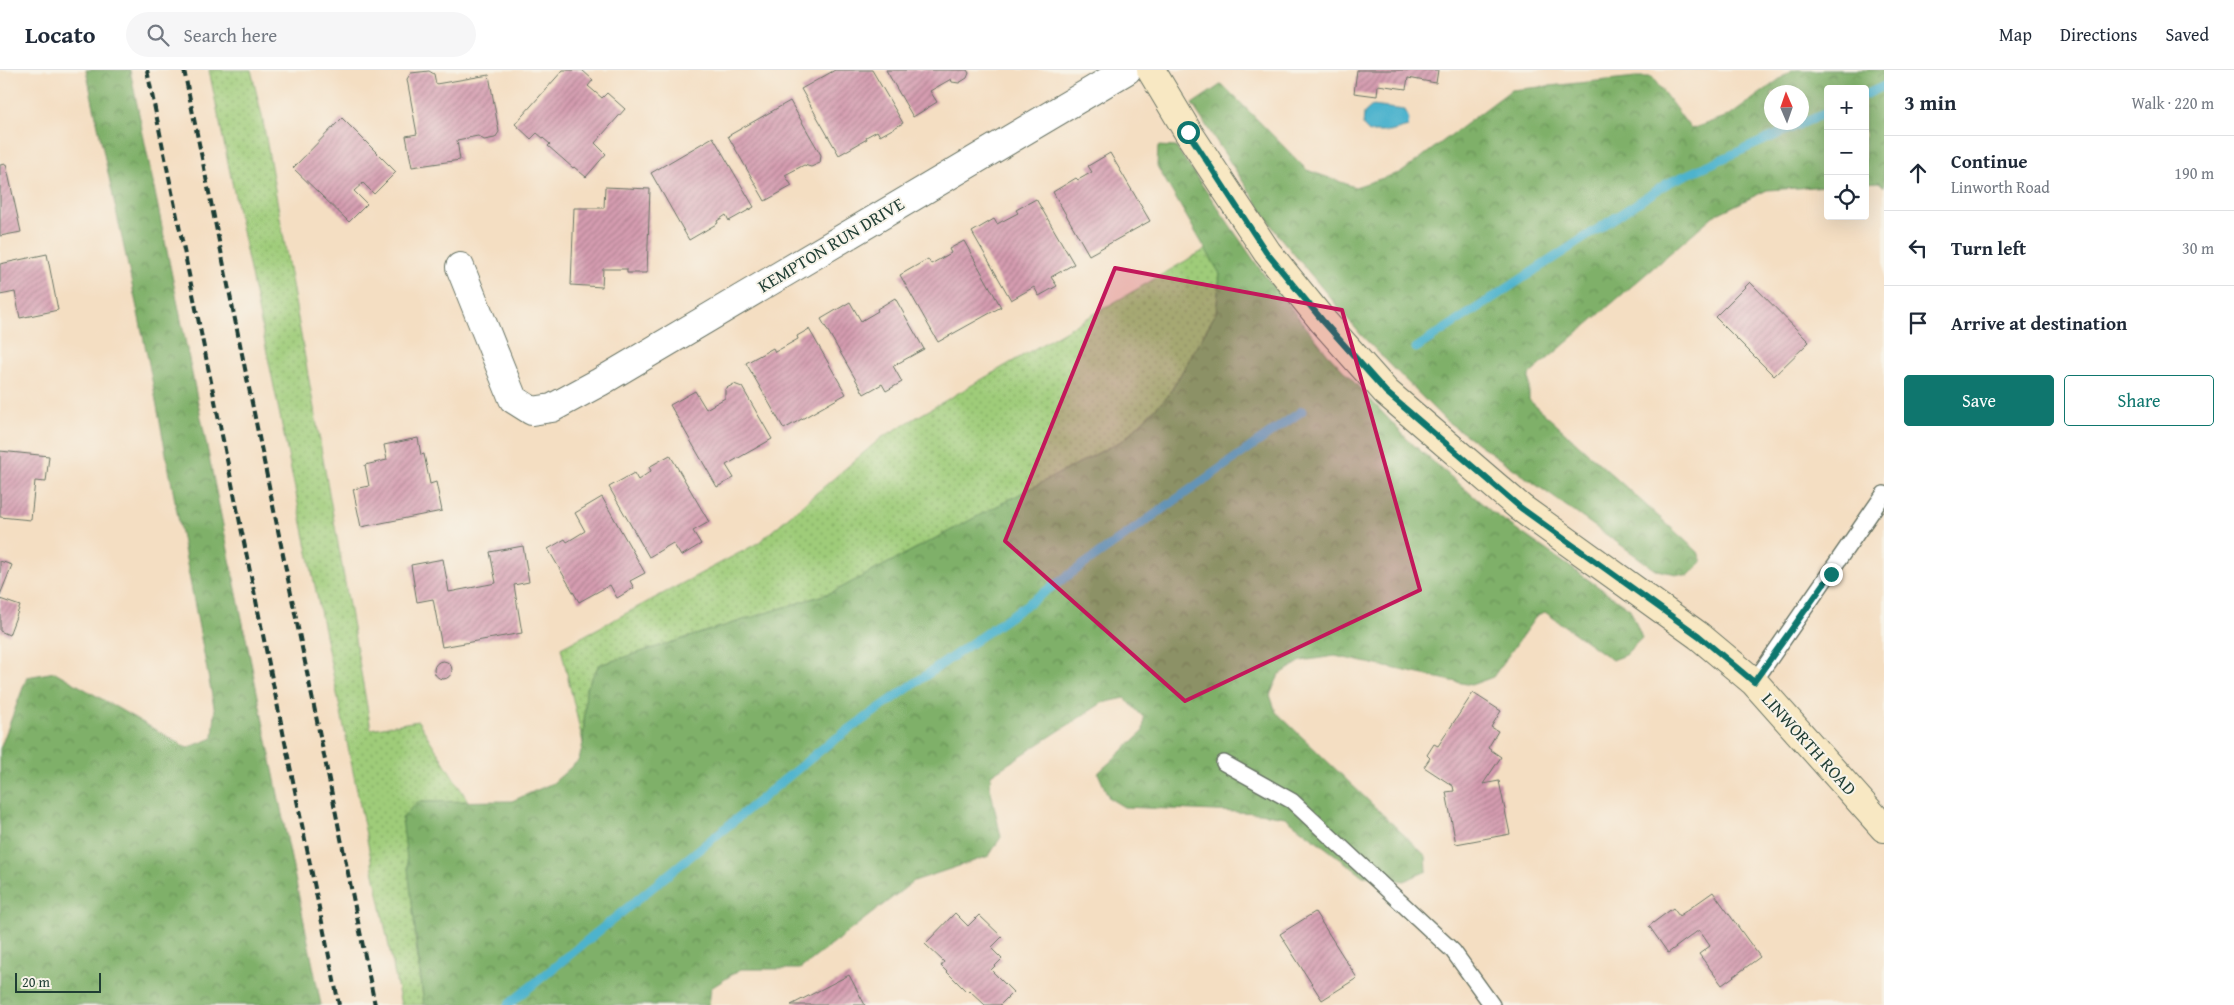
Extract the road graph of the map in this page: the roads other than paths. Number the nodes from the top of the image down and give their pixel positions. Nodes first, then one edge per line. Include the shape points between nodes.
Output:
1 (1126, 70) edge
2 (1151, 70) edge
3 (460, 267) dead end
4 (1884, 494) edge
5 (1754, 682) junction
6 (1224, 763) dead end
7 (1884, 828) edge
8 (1492, 1005) edge

1 - 3 street, KEMPTON RUN DRIVE via 552,408 532,411 513,399
2 - 5 main road, LINWORTH ROAD via 1266,252 1386,392 1521,508 1699,636
4 - 5 lane
5 - 7 main road, LINWORTH ROAD
6 - 8 lane via 1292,801 1453,951

